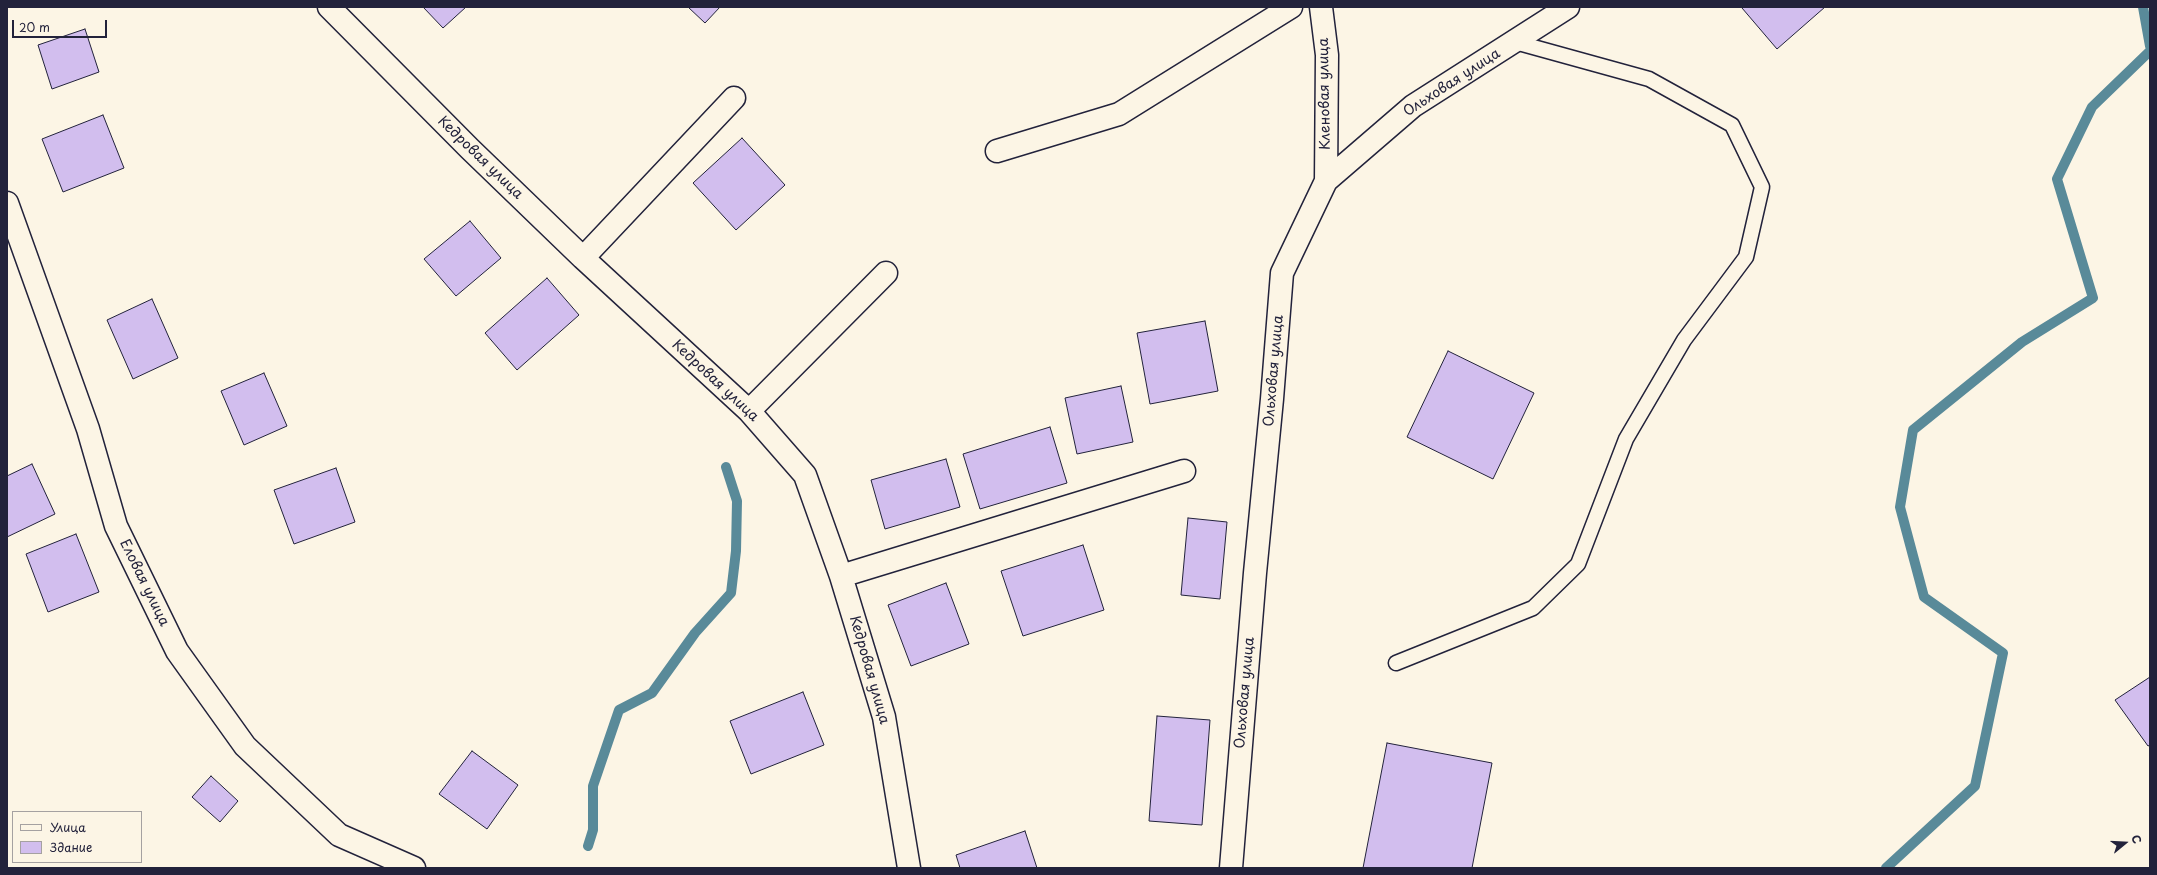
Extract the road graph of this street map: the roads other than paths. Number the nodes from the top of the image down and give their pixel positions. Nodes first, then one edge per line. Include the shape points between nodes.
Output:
1 (329, 7) edge
2 (1291, 7) edge
3 (1321, 7) edge
4 (1568, 7) edge
5 (1515, 42) junction
6 (734, 98) dead end
7 (997, 151) dead end
8 (1326, 180) junction
9 (7, 203) edge
10 (583, 258) junction
11 (886, 273) dead end
12 (749, 411) junction
13 (1184, 471) dead end
14 (842, 576) junction
15 (1396, 663) dead end
16 (414, 868) edge
17 (909, 868) edge
18 (1231, 868) edge

1 - 10 street, Кедровая улица
2 - 7 street via 1119,114
3 - 8 street, Кленовая улица via 1327,55
4 - 5 street, Ольховая улица
5 - 8 street, Ольховая улица via 1413,106
5 - 15 lane via 1649,79 1732,125 1762,187 1746,257 1684,340 1626,439 1578,564 1533,608
6 - 10 street
8 - 18 street, Ольховая улица via 1282,273 1254,573
9 - 16 street, Еловая улица via 88,429 116,526 177,651 245,746 339,835
10 - 12 street, Кедровая улица
11 - 12 street
12 - 14 street, Кедровая улица via 805,475
13 - 14 street
14 - 17 street, Кедровая улица via 884,717

